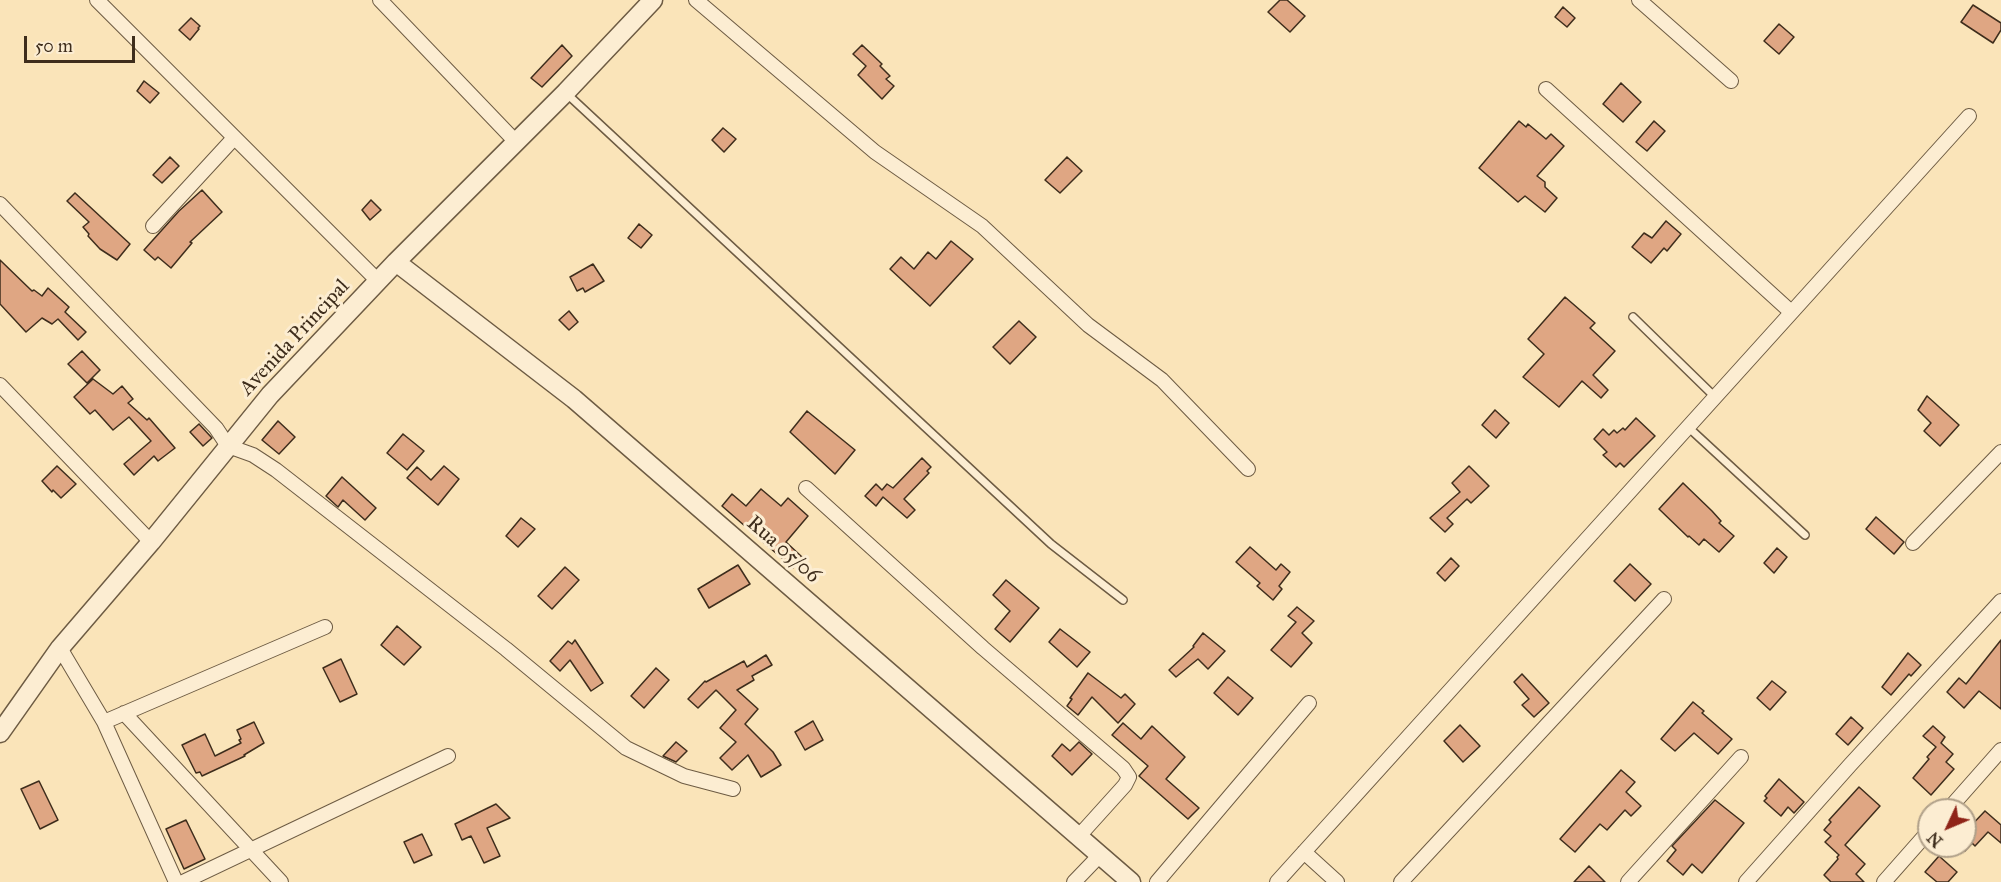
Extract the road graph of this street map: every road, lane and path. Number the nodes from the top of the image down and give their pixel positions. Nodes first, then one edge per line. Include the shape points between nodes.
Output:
1 (97, 0) edge
2 (380, 0) edge
3 (652, 0) edge
4 (696, 0) edge
5 (1639, 0) edge
6 (1731, 81) dead end
7 (1546, 89) dead end
8 (566, 92) junction
9 (1969, 116) dead end
10 (234, 138) junction
11 (516, 142) junction
12 (0, 204) edge
13 (153, 226) dead end
14 (396, 262) junction
15 (378, 282) junction
16 (1791, 312) junction
17 (1633, 316) dead end
18 (0, 384) edge
19 (1715, 397) junction
20 (1688, 427) junction
21 (228, 446) junction
22 (2001, 452) edge
23 (1248, 469) dead end
24 (806, 488) dead end
25 (1805, 535) dead end
26 (150, 542) junction
27 (1913, 543) dead end
28 (1664, 599) dead end
29 (1123, 600) dead end
30 (2001, 601) edge
31 (325, 627) dead end
32 (60, 648) junction
33 (1309, 703) dead end
34 (124, 713) junction
35 (104, 722) junction
36 (0, 733) edge
37 (2001, 750) edge
38 (448, 756) dead end
39 (1741, 757) dead end
40 (733, 789) dead end
41 (1959, 798) edge
42 (1079, 836) junction
43 (1917, 845) edge
44 (252, 849) junction
45 (1304, 852) junction
46 (1100, 855) junction
47 (176, 882) edge
48 (183, 882) edge
49 (281, 882) edge
50 (1074, 882) edge
51 (1131, 882) edge
52 (1157, 882) edge
53 (1277, 882) edge
54 (1337, 882) edge
55 (1401, 882) edge
56 (1628, 882) edge
57 (1746, 882) edge
58 (1884, 882) edge

1 - 10 street
2 - 11 street
3 - 8 street, Avenida Principal
4 - 23 street via 875,152 982,226 1088,325 1161,381
5 - 6 street
7 - 16 street
8 - 11 street, Avenida Principal
8 - 29 lane via 1051,544
9 - 16 street
10 - 13 street
10 - 15 street
11 - 14 street, Avenida Principal
12 - 21 street via 216,428
14 - 15 street, Avenida Principal
14 - 42 street, Rua 05/06 via 574,399
15 - 21 street, Avenida Principal via 270,395
16 - 19 street
17 - 19 lane
18 - 26 street
19 - 20 street
20 - 25 lane
20 - 45 street
21 - 26 street, Avenida Principal
21 - 40 street via 254,455 276,470 626,748 684,776
22 - 27 street
24 - 42 street via 1123,768 1129,777 1125,785
26 - 32 street, Avenida Principal
28 - 55 street
30 - 57 street
31 - 34 street
32 - 35 street
32 - 36 street, Avenida Principal
33 - 52 street
34 - 35 street
34 - 44 street
35 - 47 street
37 - 41 street
38 - 44 street
39 - 56 street
42 - 46 street, Rua 05/06
43 - 58 street
44 - 48 street
44 - 49 street
45 - 53 street
45 - 54 street
46 - 50 street
46 - 51 street, Rua 05/06

